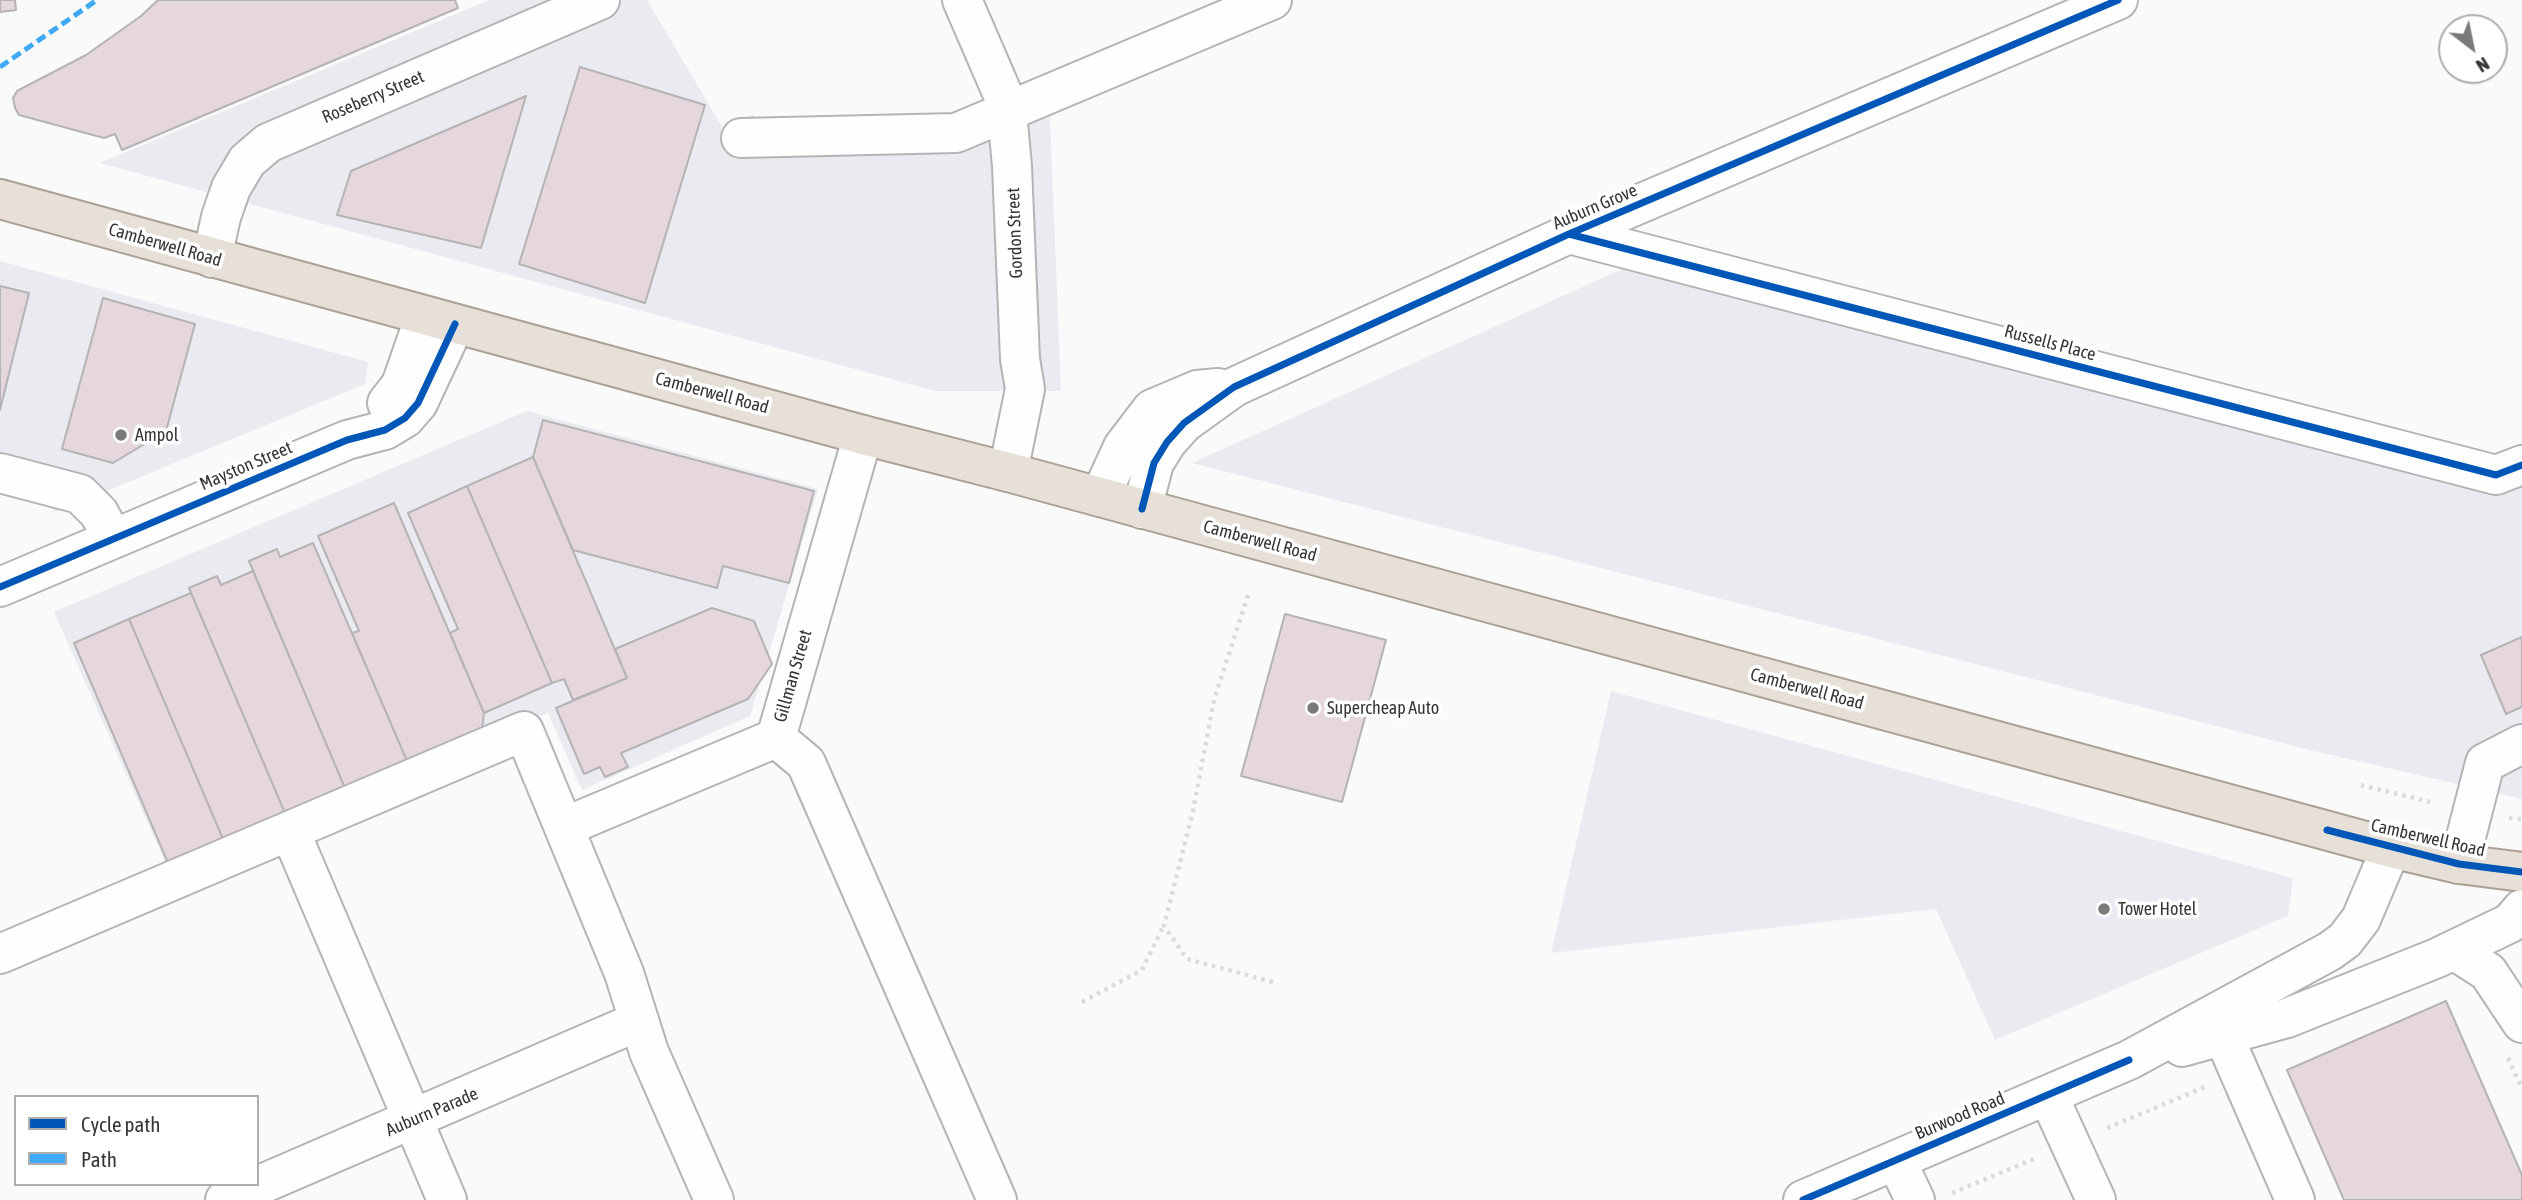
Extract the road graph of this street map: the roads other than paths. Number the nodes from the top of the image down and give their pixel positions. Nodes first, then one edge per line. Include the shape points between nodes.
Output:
1 (600, 0) edge
2 (962, 0) edge
3 (1272, 0) edge
4 (2118, 0) edge
5 (1007, 112) junction
6 (741, 138) dead end
7 (0, 199) edge
8 (1569, 234) junction
9 (212, 258) junction
10 (440, 320) junction
11 (1234, 387) junction
12 (863, 435) junction
13 (2522, 464) edge
14 (1008, 472) junction
15 (0, 473) edge
16 (1100, 497) junction
17 (1142, 509) junction
18 (113, 538) junction
19 (0, 587) edge
20 (776, 738) junction
21 (2522, 744) edge
22 (565, 827) junction
23 (290, 831) junction
24 (2391, 848) junction
25 (2459, 864) junction
26 (2522, 872) edge
27 (2518, 928) edge
28 (2454, 950) junction
29 (0, 954) edge
30 (639, 1021) junction
31 (2522, 1023) edge
32 (2224, 1037) junction
33 (2129, 1060) junction
34 (2049, 1095) junction
35 (413, 1121) junction
36 (1896, 1160) junction
37 (258, 1186) edge
38 (259, 1186) edge
39 (1931, 1197) edge
40 (225, 1200) edge
41 (447, 1200) edge
42 (714, 1200) edge
43 (997, 1200) edge
44 (1803, 1200) edge
45 (2096, 1200) edge
46 (2295, 1200) edge

1 - 9 street, Roseberry Street via 268,142 247,161 230,188
2 - 5 street, Gordon Street
3 - 5 street
4 - 8 street, Auburn Grove
5 - 6 street via 956,133
5 - 14 street, Gordon Street via 1025,389
7 - 9 main road, Camberwell Road
8 - 11 street, Auburn Grove
8 - 13 street, Russells Place via 2496,475
9 - 10 main road, Camberwell Road
10 - 12 main road, Camberwell Road
10 - 18 street, Mayston Street via 401,385 347,440
11 - 16 street, Auburn Grove via 1197,390 1152,409 1123,447
11 - 17 street, Auburn Grove via 1184,423 1167,442 1154,463
12 - 14 main road, Camberwell Road
12 - 20 street, Gillman Street
14 - 16 main road, Camberwell Road
15 - 18 street via 80,494 99,513
16 - 17 main road, Camberwell Road
17 - 24 main road, Camberwell Road
18 - 19 street, Mayston Street
20 - 22 street, Gillman Street
20 - 43 street via 806,763
21 - 25 street via 2485,763
22 - 23 street via 524,731
22 - 30 street
23 - 29 street
23 - 35 street
24 - 25 main road, Camberwell Road
24 - 33 street, Burwood Road via 2361,919 2339,945
25 - 26 main road, Camberwell Road
27 - 28 street, Burwood Road
28 - 31 street via 2488,972
28 - 32 street, Burwood Road via 2287,1018
30 - 35 street, Auburn Parade
30 - 42 street
32 - 33 street, Burwood Road
32 - 46 street
33 - 34 street, Burwood Road
34 - 36 street, Burwood Road
34 - 45 street
35 - 38 street, Auburn Parade
35 - 41 street
36 - 39 street
36 - 44 street, Burwood Road
37 - 40 street, Auburn Parade

